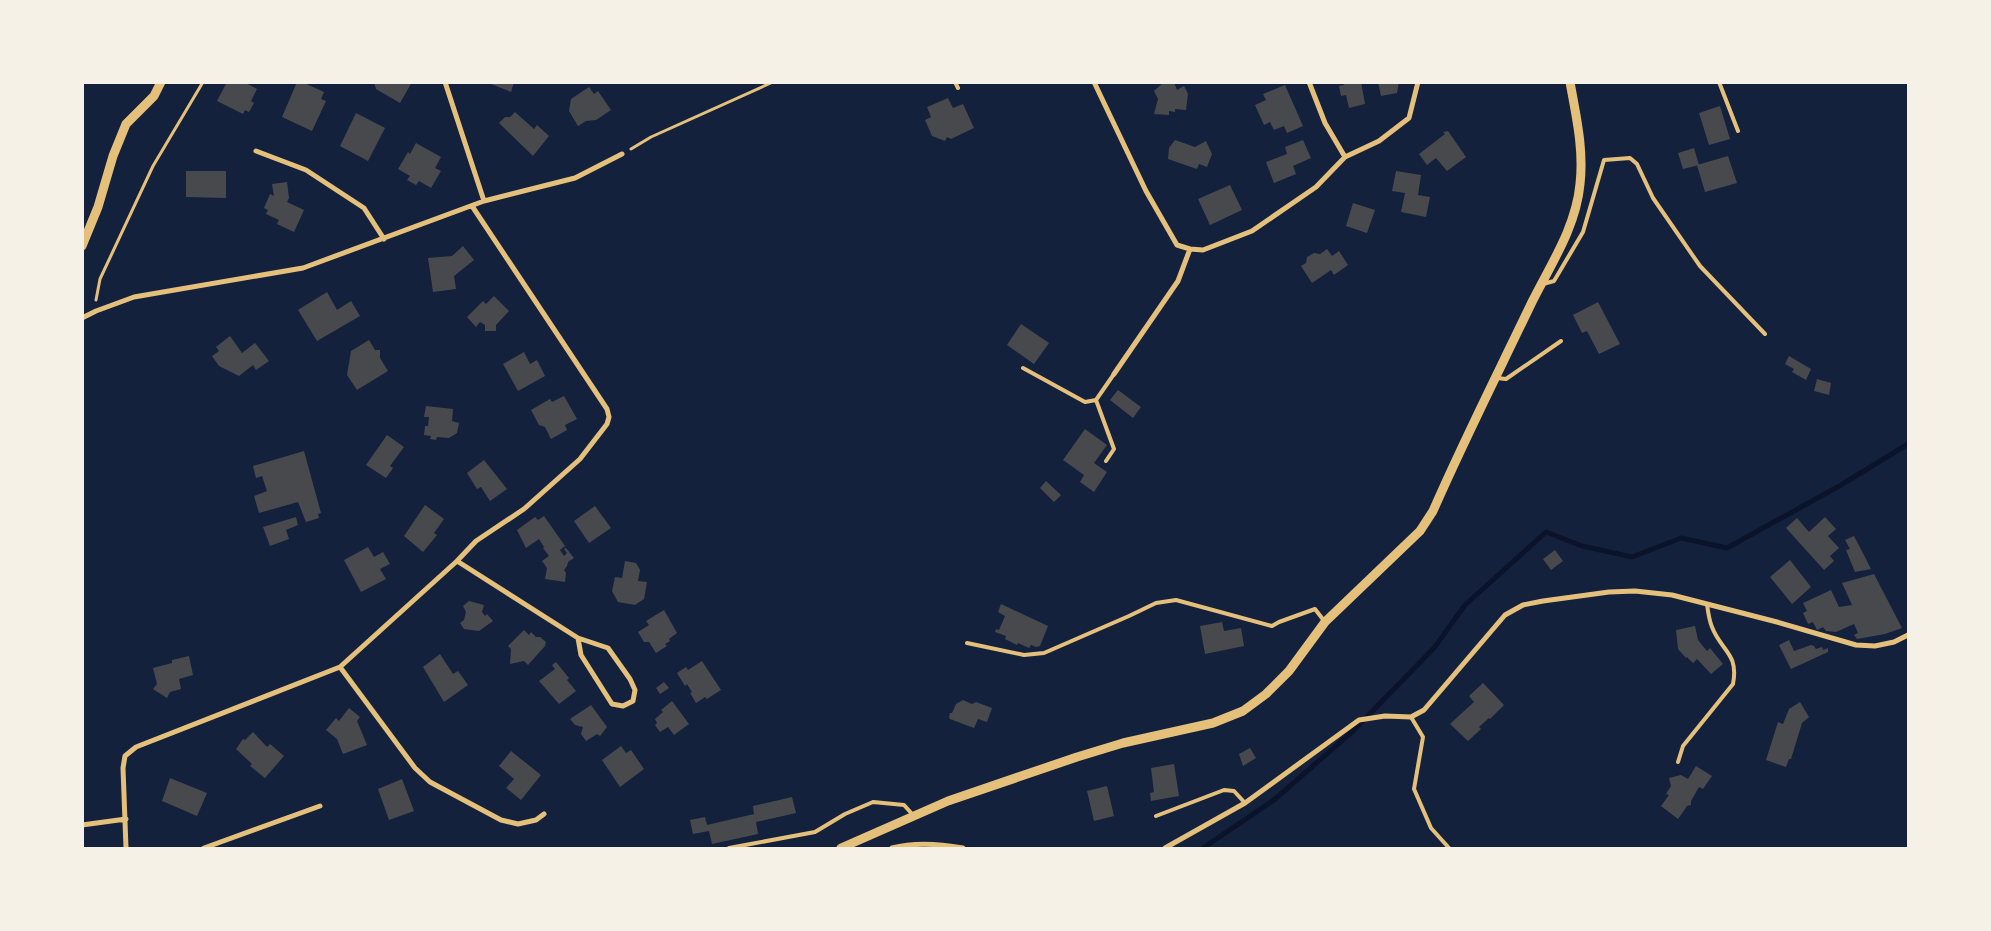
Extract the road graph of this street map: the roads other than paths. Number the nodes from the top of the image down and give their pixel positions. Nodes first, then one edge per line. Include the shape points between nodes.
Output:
1 (161, 82) edge
2 (445, 82) edge
3 (956, 82) edge
4 (1094, 82) edge
5 (1309, 82) edge
6 (1418, 82) edge
7 (1570, 82) edge
8 (1719, 82) edge
9 (958, 88) dead end
10 (1738, 132) dead end
11 (256, 150) dead end
12 (622, 154) road end
13 (1344, 157) junction
14 (484, 201) junction
15 (472, 206) junction
16 (384, 239) junction
17 (82, 246) edge
18 (1190, 249) junction
19 (1542, 284) junction
20 (82, 318) edge
21 (1765, 334) dead end
22 (1561, 341) dead end
23 (1023, 368) dead end
24 (1114, 374) joint
25 (1496, 378) junction
26 (1096, 400) junction
27 (1106, 461) dead end
28 (457, 561) junction
29 (1707, 604) junction
30 (1325, 622) junction
31 (1908, 635) edge
32 (578, 638) junction
33 (967, 643) dead end
34 (340, 667) junction
35 (1411, 717) junction
36 (1678, 762) dead end
37 (1245, 804) junction
38 (320, 806) dead end
39 (544, 814) dead end
40 (1156, 816) dead end
41 (915, 817) junction
42 (126, 819) junction
43 (82, 825) edge
44 (126, 848) edge
45 (204, 848) edge
46 (729, 848) edge
47 (841, 848) edge
48 (892, 848) edge
49 (956, 848) edge
50 (963, 848) edge
51 (1166, 848) edge
52 (1449, 848) edge

1 - 17 street via 154,96 126,124
2 - 14 street
3 - 9 lane
4 - 18 street via 1150,199 1177,245
5 - 13 street via 1325,123
6 - 13 street via 1409,118 1379,141
7 - 19 street via 1578,119 1580,184 1573,216
8 - 10 lane
11 - 16 street via 306,170 364,208
12 - 14 street via 575,178
13 - 18 street via 1316,187 1252,231 1203,250
14 - 15 street
15 - 16 street
15 - 28 street via 607,409 609,417 580,459 524,509 476,541
16 - 20 street via 303,268 134,297
18 - 24 street via 1178,281
19 - 21 lane via 1554,281 1583,232 1604,160 1630,158 1637,164 1653,198 1700,266
19 - 25 street
22 - 25 lane via 1506,379
23 - 26 lane via 1085,402
24 - 26 lane
25 - 30 street via 1433,511 1420,531
26 - 27 lane via 1114,449
28 - 32 street
28 - 34 street
29 - 31 street via 1856,645 1884,644
29 - 35 street via 1672,595 1635,591 1523,605 1505,615 1424,710
29 - 36 lane via 1712,628 1734,660 1735,674 1733,684 1683,746
30 - 33 lane via 1315,609 1272,626 1176,600 1156,602 1044,654 1024,655
30 - 41 street via 1289,672 1243,711 1212,723 1077,757 948,801
32 - 32 street via 581,655 612,704 622,706 633,701 630,679 608,648
34 - 39 street via 415,768 430,782 501,820 518,824 536,820
34 - 42 street via 136,747 125,756 122,768
35 - 37 street via 1359,720
35 - 52 lane via 1423,737 1414,789 1431,828
37 - 40 lane via 1234,791 1224,790
37 - 51 street
38 - 45 street
41 - 46 lane via 904,805 873,802 815,832
41 - 47 street
42 - 43 street
42 - 44 street
48 - 49 street via 927,844
49 - 50 street

